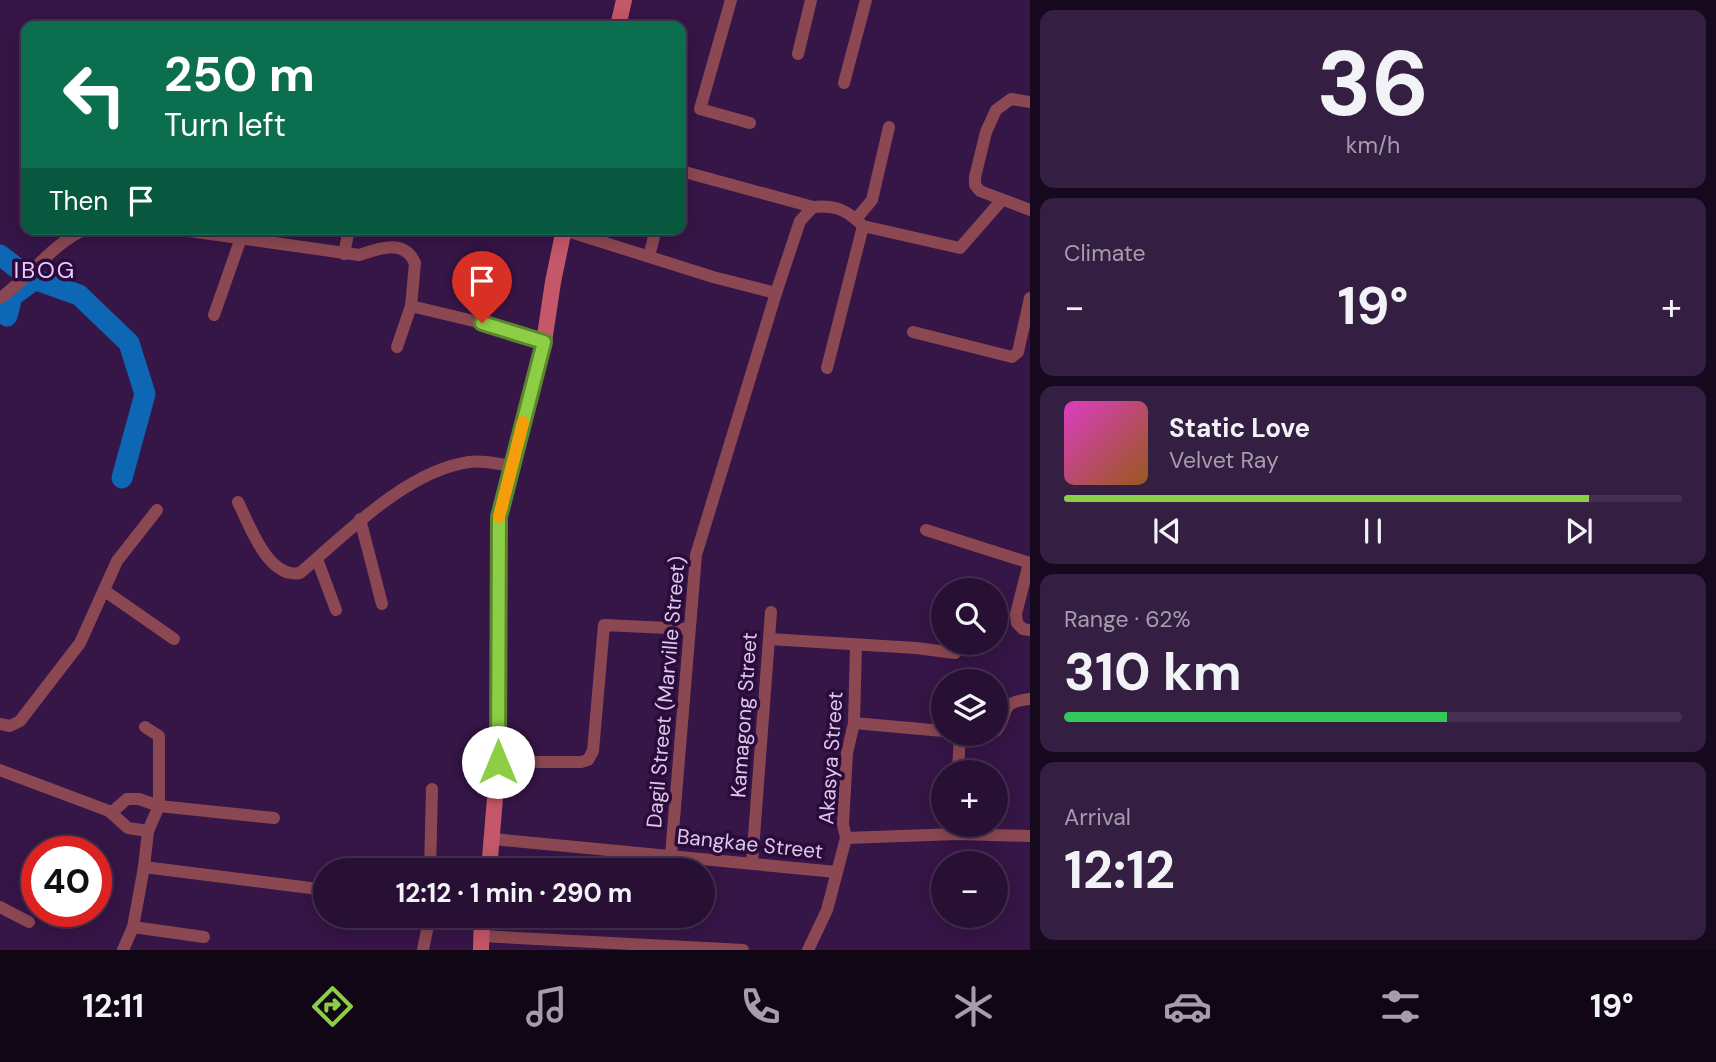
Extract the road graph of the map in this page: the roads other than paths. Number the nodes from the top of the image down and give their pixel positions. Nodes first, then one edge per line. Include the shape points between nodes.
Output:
1 (624, 0) edge
2 (731, 0) edge
3 (811, 0) edge
4 (866, 0) edge
5 (619, 21) edge
6 (798, 54) dead end
7 (844, 83) dead end
8 (1030, 102) edge
9 (750, 123) dead end
10 (889, 127) dead end
11 (686, 172) edge
12 (1001, 201) junction
13 (813, 207) junction
14 (1030, 210) edge
15 (859, 222) junction
16 (72, 235) edge
17 (219, 235) edge
18 (259, 235) edge
19 (348, 235) edge
20 (563, 235) edge
21 (580, 235) edge
22 (654, 235) edge
23 (241, 238) junction
24 (344, 254) junction
25 (649, 256) junction
26 (776, 293) junction
27 (0, 298) edge
28 (1030, 298) edge
29 (411, 306) junction
30 (214, 315) dead end
31 (913, 332) dead end
32 (544, 342) junction
33 (397, 346) dead end
34 (827, 368) dead end
35 (512, 466) junction
36 (238, 502) dead end
37 (158, 510) dead end
38 (360, 519) junction
39 (926, 530) dead end
40 (317, 559) junction
41 (1030, 563) edge
42 (105, 591) junction
43 (382, 604) dead end
44 (335, 610) dead end
45 (771, 611) dead end
46 (689, 629) junction
47 (1030, 630) edge
48 (174, 639) dead end
49 (769, 639) junction
50 (856, 645) junction
51 (931, 650) edge
52 (1030, 699) edge
53 (1008, 706) edge
54 (854, 723) junction
55 (0, 724) edge
56 (145, 727) dead end
57 (931, 730) edge
58 (498, 762) junction
59 (0, 770) edge
60 (432, 789) dead end
61 (159, 806) junction
62 (112, 812) junction
63 (274, 818) dead end
64 (148, 831) junction
65 (931, 831) edge
66 (1008, 834) edge
67 (1030, 836) edge
68 (846, 838) junction
69 (493, 839) junction
70 (671, 855) junction
71 (430, 858) edge
72 (491, 858) edge
73 (752, 863) junction
74 (144, 867) junction
75 (836, 872) junction
76 (313, 888) edge
77 (0, 907) edge
78 (21, 918) edge
79 (133, 927) junction
80 (427, 928) edge
81 (204, 937) dead end
82 (482, 943) edge
83 (123, 950) edge
84 (423, 950) edge
85 (743, 950) edge
86 (808, 950) edge

1 - 5 street
2 - 9 street via 700,108
3 - 6 street
4 - 7 street
8 - 12 street via 1011,99 996,110 982,145 975,185
10 - 15 street via 872,200
11 - 13 street
12 - 14 street
12 - 15 street via 960,248
13 - 15 street via 831,206
13 - 26 street, Dagil Street (Marville Street) via 800,221
15 - 34 street
16 - 27 street
17 - 23 street
18 - 23 street
18 - 24 street
19 - 24 street
20 - 32 street
21 - 25 street
22 - 25 street
23 - 30 street
24 - 29 street via 386,247 407,252 415,263
25 - 26 street
26 - 46 street, Dagil Street (Marville Street) via 696,555
28 - 31 street via 1018,352 1012,357
29 - 32 street
29 - 33 street
32 - 35 street
35 - 38 street via 470,462 441,470 402,489
35 - 58 street via 499,517
36 - 40 street via 277,569 290,575 300,573
37 - 42 street via 117,561
38 - 40 street
38 - 43 street
39 - 41 street
40 - 44 street
41 - 47 street via 1016,614 1017,623
42 - 48 street
42 - 55 street via 80,643 20,721
45 - 49 street, Kamagong Street
46 - 58 street via 604,625 593,751 588,760
46 - 70 street, Dagil Street (Marville Street)
49 - 50 street
49 - 73 street, Kamagong Street
50 - 51 street
50 - 54 street, Akasya Street
52 - 53 street
54 - 57 street
54 - 68 street, Akasya Street via 847,752
56 - 61 street via 159,736
58 - 69 street
59 - 62 street
60 - 71 street
61 - 62 street via 127,799
61 - 63 street
61 - 64 street
62 - 64 street via 128,828
64 - 74 street
65 - 68 street
66 - 67 street
68 - 75 street, Akasya Street
69 - 70 street, Bangkae Street
69 - 72 street
70 - 73 street, Bangkae Street
73 - 75 street, Bangkae Street
74 - 76 street
74 - 79 street
75 - 86 street, Akasya Street via 827,910
77 - 78 street
79 - 81 street
79 - 83 street
80 - 84 street
82 - 85 street

